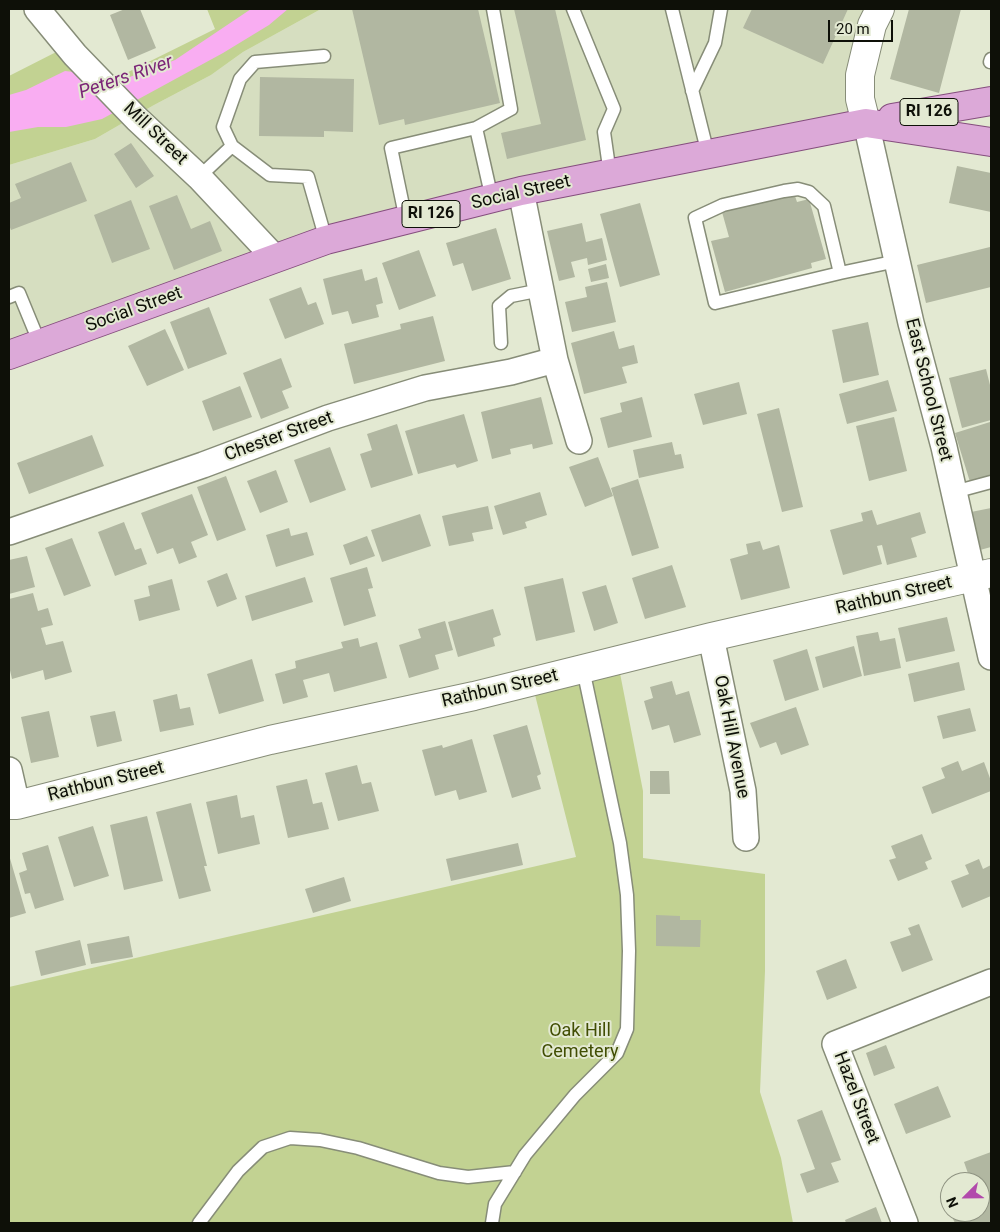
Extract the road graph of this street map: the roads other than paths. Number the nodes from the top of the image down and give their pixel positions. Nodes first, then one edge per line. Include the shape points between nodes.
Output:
1 (37, 9) edge
2 (493, 9) edge
3 (573, 9) edge
4 (672, 9) edge
5 (721, 9) edge
6 (880, 9) edge
7 (324, 56) dead end
8 (692, 91) junction
9 (991, 101) edge
10 (866, 123) junction
11 (476, 128) junction
12 (991, 142) edge
13 (232, 146) junction
14 (708, 154) junction
15 (610, 174) junction
16 (199, 176) junction
17 (521, 191) junction
18 (492, 199) junction
19 (406, 220) junction
20 (326, 240) junction
21 (275, 258) junction
22 (897, 261) junction
23 (840, 273) junction
24 (541, 290) junction
25 (9, 297) edge
26 (502, 343) dead end
27 (40, 344) junction
28 (9, 355) edge
29 (555, 360) junction
30 (579, 441) dead end
31 (991, 482) edge
32 (954, 492) junction
33 (9, 532) edge
34 (982, 575) edge
35 (712, 637) junction
36 (991, 657) edge
37 (583, 669) junction
38 (9, 770) edge
39 (13, 805) edge
40 (746, 838) dead end
41 (991, 982) edge
42 (515, 1172) junction
43 (199, 1223) edge
44 (492, 1223) edge
45 (905, 1223) edge

1 - 16 street, Mill Street via 75,55 137,119
2 - 11 lane via 511,109
3 - 15 lane via 614,109 604,132
4 - 8 lane
5 - 8 lane via 716,43
6 - 10 main road via 872,25 860,75 860,99
7 - 13 lane via 255,62 240,78 223,127
8 - 14 lane
9 - 10 main road, RI 126
10 - 12 main road, Social Street / RI 126
10 - 14 main road, Social Street / RI 126
10 - 22 street, East School Street
11 - 18 lane
11 - 19 lane via 391,148
13 - 16 lane
13 - 20 lane via 270,175 308,177
14 - 15 main road, Social Street / RI 126
15 - 17 main road, Social Street / RI 126
16 - 21 street, Mill Street
17 - 18 main road, Social Street / RI 126
17 - 24 street
18 - 19 main road, Social Street / RI 126
19 - 20 main road, Social Street / RI 126
20 - 21 main road, Social Street / RI 126
21 - 27 main road, Social Street / RI 126
22 - 23 lane
22 - 32 street, East School Street
23 - 23 lane via 715,303 695,218 722,205 784,191 798,189 809,192 824,206
24 - 26 lane via 511,296 499,306
24 - 29 street
25 - 27 lane via 19,293
27 - 28 main road, Social Street / RI 126
29 - 30 street
29 - 33 street, Chester Street via 425,388 337,415
31 - 32 lane
32 - 34 street, East School Street
34 - 35 main road, Rathbun Street
34 - 36 street, East School Street
35 - 37 main road, Rathbun Street
35 - 40 street, Oak Hill Avenue via 743,791
37 - 39 main road, Rathbun Street via 270,740
37 - 42 lane via 620,843 627,895 627,1029 617,1053 575,1095
38 - 39 street
41 - 45 street, Hazel Street via 836,1044
42 - 43 lane via 458,1176 416,1167 358,1148 290,1138 263,1147 238,1171
42 - 44 lane via 495,1204

